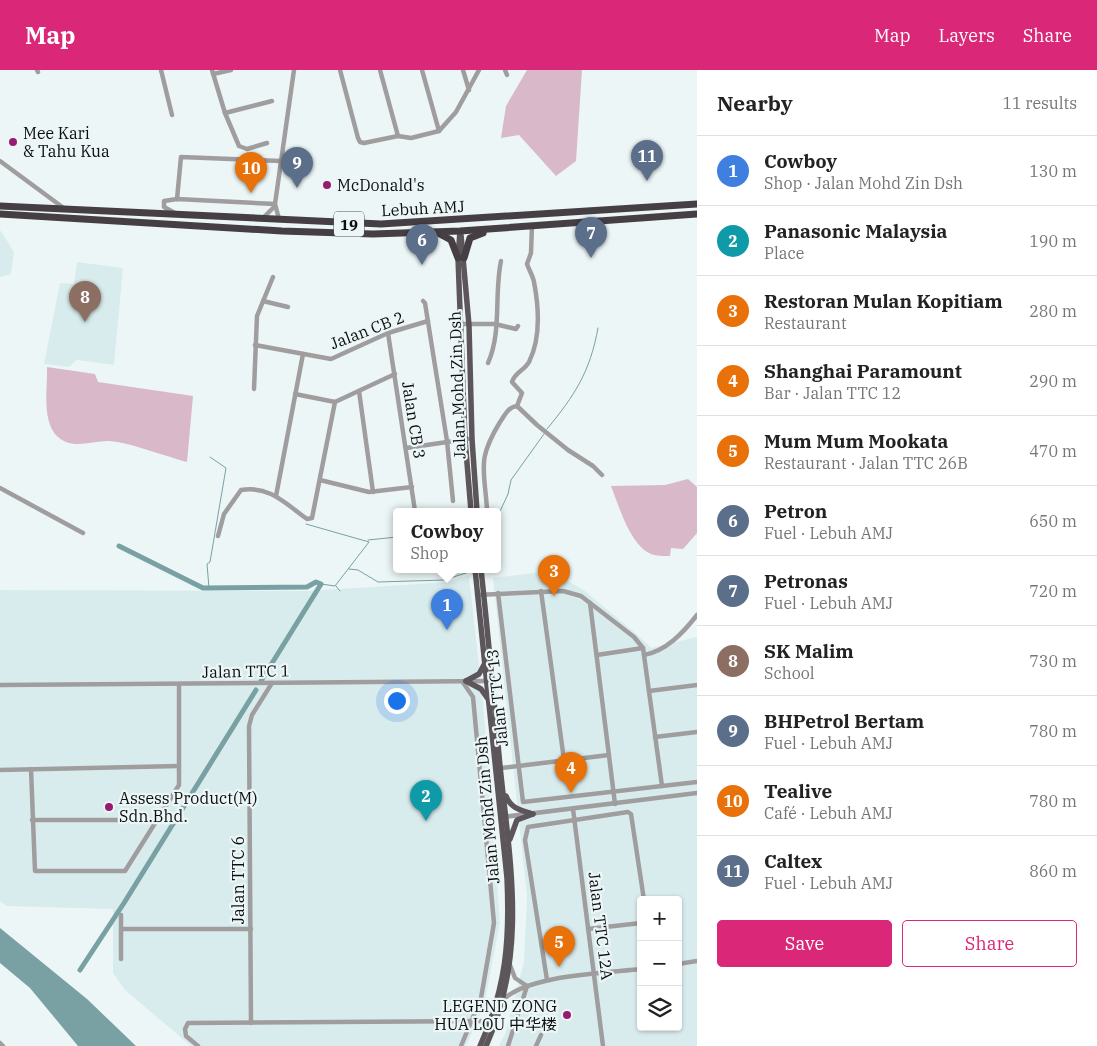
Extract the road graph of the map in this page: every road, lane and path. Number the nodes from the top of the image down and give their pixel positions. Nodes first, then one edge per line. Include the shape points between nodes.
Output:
1 (161, 70) edge
2 (231, 70) edge
3 (294, 70) edge
4 (340, 70) edge
5 (380, 70) edge
6 (422, 70) edge
7 (464, 70) edge
8 (479, 70) edge
9 (213, 72) edge
10 (469, 91) junction
11 (272, 101) dead end
12 (225, 113) junction
13 (172, 116) dead end
14 (439, 131) junction
15 (398, 136) junction
16 (267, 143) dead end
17 (0, 161) edge
18 (281, 161) junction
19 (177, 199) junction
20 (276, 204) junction
21 (697, 204) edge
22 (0, 206) edge
23 (66, 210) junction
24 (0, 214) edge
25 (697, 214) edge
26 (176, 215) junction
27 (497, 218) junction
28 (260, 220) junction
29 (280, 221) junction
30 (381, 224) junction
31 (532, 225) junction
32 (504, 227) junction
33 (460, 231) junction
34 (435, 232) junction
35 (461, 258) junction
36 (501, 261) dead end
37 (273, 277) dead end
38 (263, 301) junction
39 (423, 301) dead end
40 (288, 306) dead end
41 (428, 321) junction
42 (465, 324) junction
43 (495, 324) junction
44 (518, 326) dead end
45 (388, 333) junction
46 (255, 345) junction
47 (303, 354) junction
48 (488, 363) dead end
49 (395, 374) junction
50 (254, 388) dead end
51 (358, 391) junction
52 (295, 394) junction
53 (334, 402) junction
54 (517, 406) junction
55 (465, 439) junction
56 (472, 439) junction
57 (447, 441) junction
58 (406, 448) junction
59 (602, 475) dead end
60 (320, 480) junction
61 (412, 487) junction
62 (0, 488) edge
63 (373, 492) junction
64 (276, 496) junction
65 (453, 502) dead end
66 (415, 508) edge
67 (471, 508) edge
68 (477, 508) edge
69 (487, 508) edge
70 (83, 533) dead end
71 (218, 536) dead end
72 (476, 573) edge
73 (481, 573) edge
74 (541, 591) junction
75 (498, 593) junction
76 (481, 594) junction
77 (590, 604) junction
78 (697, 615) edge
79 (642, 648) junction
80 (596, 655) junction
81 (644, 655) junction
82 (486, 660) junction
83 (464, 681) junction
84 (490, 681) junction
85 (272, 683) junction
86 (179, 684) junction
87 (0, 685) edge
88 (697, 685) edge
89 (649, 691) junction
90 (490, 702) junction
91 (697, 732) edge
92 (655, 737) junction
93 (609, 754) junction
94 (564, 760) junction
95 (179, 766) junction
96 (518, 766) junction
97 (501, 768) junction
98 (31, 769) junction
99 (0, 770) edge
100 (697, 782) edge
101 (662, 786) junction
102 (503, 789) junction
103 (614, 791) junction
104 (697, 793) edge
105 (615, 804) junction
106 (573, 809) junction
107 (534, 814) junction
108 (504, 817) junction
109 (32, 820) junction
110 (158, 820) junction
111 (574, 820) junction
112 (509, 848) junction
113 (643, 896) edge
114 (122, 915) dead end
115 (637, 924) edge
116 (250, 928) junction
117 (121, 929) junction
118 (588, 930) junction
119 (121, 959) dead end
120 (697, 961) edge
121 (682, 963) edge
122 (510, 965) junction
123 (637, 970) edge
124 (594, 975) junction
125 (547, 980) junction
126 (527, 986) junction
127 (502, 1000) junction
128 (473, 1021) junction
129 (494, 1021) junction
130 (251, 1023) junction
131 (541, 1035) dead end
132 (0, 1043) edge
133 (3, 1046) edge
134 (198, 1046) edge
135 (461, 1046) edge
136 (480, 1046) edge
137 (486, 1046) edge
138 (508, 1046) edge
139 (536, 1046) edge
140 (603, 1046) edge

1 - 13 street
2 - 9 street
3 - 18 street
4 - 15 street via 360,142
5 - 15 street
6 - 14 street
7 - 10 street
8 - 10 street
9 - 12 street
10 - 14 street via 449,122
11 - 12 street
12 - 16 street via 239,146 247,148
14 - 15 street via 411,138
17 - 23 street
18 - 19 street via 181,157
18 - 20 street
19 - 20 street
19 - 26 street via 166,199 163,203
20 - 28 street
20 - 29 street
21 - 27 highway, Lebuh AMJ / 19
22 - 23 highway, Lebuh AMJ / 19
23 - 26 highway, Lebuh AMJ / 19
24 - 34 highway, Lebuh AMJ / 19 via 282,231
25 - 31 highway, Lebuh AMJ / 19
26 - 28 highway, Lebuh AMJ / 19
27 - 30 highway, Lebuh AMJ / 19
27 - 33 highway via 468,224
28 - 29 highway, Lebuh AMJ / 19
29 - 30 highway, Lebuh AMJ / 19
30 - 33 highway via 389,228 448,225 456,226
31 - 32 highway, Lebuh AMJ / 19
31 - 54 street via 531,253 527,264 535,283 538,333 526,368 516,374 512,382 522,393
32 - 33 highway, Lebuh AMJ / 19
32 - 35 highway via 473,235
33 - 34 highway, Lebuh AMJ / 19
33 - 35 main road, Jalan Mohd Zin Dsh
34 - 35 highway via 451,240
35 - 42 main road, Jalan Mohd Zin Dsh
36 - 43 street
37 - 38 street
38 - 40 street
38 - 46 street via 256,316
39 - 41 street
41 - 45 street, Jalan CB 2
41 - 57 street
42 - 43 street
42 - 55 main road, Jalan Mohd Zin Dsh
42 - 56 main road, Jalan Mohd Zin Dsh
43 - 44 street via 516,329
43 - 48 street via 492,355
45 - 47 street, Jalan CB 2 via 336,358
45 - 49 street, Jalan CB 3
46 - 47 street, Jalan CB 2
46 - 50 street
47 - 52 street
49 - 51 street
49 - 58 street, Jalan CB 3
51 - 53 street
51 - 63 street
52 - 53 street
52 - 64 street
53 - 60 street
54 - 59 street
54 - 69 street via 506,412 484,452
55 - 56 street
55 - 57 street
55 - 67 main road, Jalan Mohd Zin Dsh
56 - 68 main road, Jalan Mohd Zin Dsh
57 - 58 street
57 - 65 street
58 - 61 street, Jalan CB 3
60 - 63 street
60 - 64 street via 312,518 308,519
61 - 63 street
61 - 66 street, Jalan CB 3
62 - 70 street
64 - 71 street via 258,489 239,491 224,514
72 - 76 main road, Jalan Mohd Zin Dsh
73 - 76 main road, Jalan Mohd Zin Dsh
74 - 75 street
74 - 77 street via 573,592
74 - 94 street
75 - 76 street
75 - 96 street, Jalan TTC 13
76 - 82 main road, Jalan Mohd Zin Dsh
76 - 84 main road, Jalan Mohd Zin Dsh
77 - 79 street via 634,637
77 - 80 street
78 - 81 street via 669,643 653,654
79 - 80 street
79 - 81 street
80 - 93 street
81 - 89 street
82 - 83 main road via 479,674
82 - 84 main road, Jalan Mohd Zin Dsh
83 - 84 street, Jalan TTC 1
83 - 85 street, Jalan TTC 1
83 - 90 main road via 481,689
83 - 128 street via 473,698 494,923 488,966
84 - 90 main road, Jalan Mohd Zin Dsh
84 - 97 main road, Jalan Mohd Zin Dsh
85 - 86 street, Jalan TTC 1
85 - 116 street, Jalan TTC 6 via 252,715 249,726
86 - 87 street, Jalan TTC 1
86 - 95 street
88 - 89 street
89 - 92 street
90 - 108 main road, Jalan Mohd Zin Dsh
91 - 92 street
92 - 101 street
93 - 94 street
93 - 103 street
94 - 96 street
95 - 98 street
95 - 110 street via 179,785
96 - 97 street
96 - 103 street, Jalan TTC 13 via 521,800 526,803
97 - 102 main road, Jalan Mohd Zin Dsh
98 - 99 street
98 - 109 street
100 - 101 street
101 - 103 street
102 - 107 main road via 512,806
102 - 108 main road, Jalan Mohd Zin Dsh
103 - 105 street
104 - 105 street
105 - 106 street
106 - 107 street
106 - 111 street, Jalan TTC 12A
107 - 108 street
107 - 112 main road via 514,823
108 - 112 main road, Jalan Mohd Zin Dsh
108 - 129 main road, Jalan Mohd Zin Dsh via 509,929 505,972
109 - 110 street
109 - 110 street via 34,868 37,872 125,871
111 - 113 street via 631,814
111 - 118 street, Jalan TTC 12A
111 - 125 street via 528,827 525,832
112 - 122 main road, Jalan Mohd Zin Dsh via 514,911
114 - 117 street
115 - 118 street
116 - 117 street
116 - 130 street, Jalan TTC 6
117 - 119 street
118 - 124 street, Jalan TTC 12A
120 - 121 street
122 - 126 street via 515,978
122 - 127 main road, Jalan Mohd Zin Dsh
123 - 124 street
124 - 125 street
124 - 140 street, Jalan TTC 12A
125 - 126 street
126 - 127 street
126 - 138 street
127 - 129 main road, Jalan Mohd Zin Dsh
128 - 129 street
128 - 130 street
128 - 135 street
129 - 136 main road, Jalan Mohd Zin Dsh
129 - 137 main road, Jalan Mohd Zin Dsh
130 - 134 street via 188,1023 186,1036
131 - 139 street
132 - 133 street

